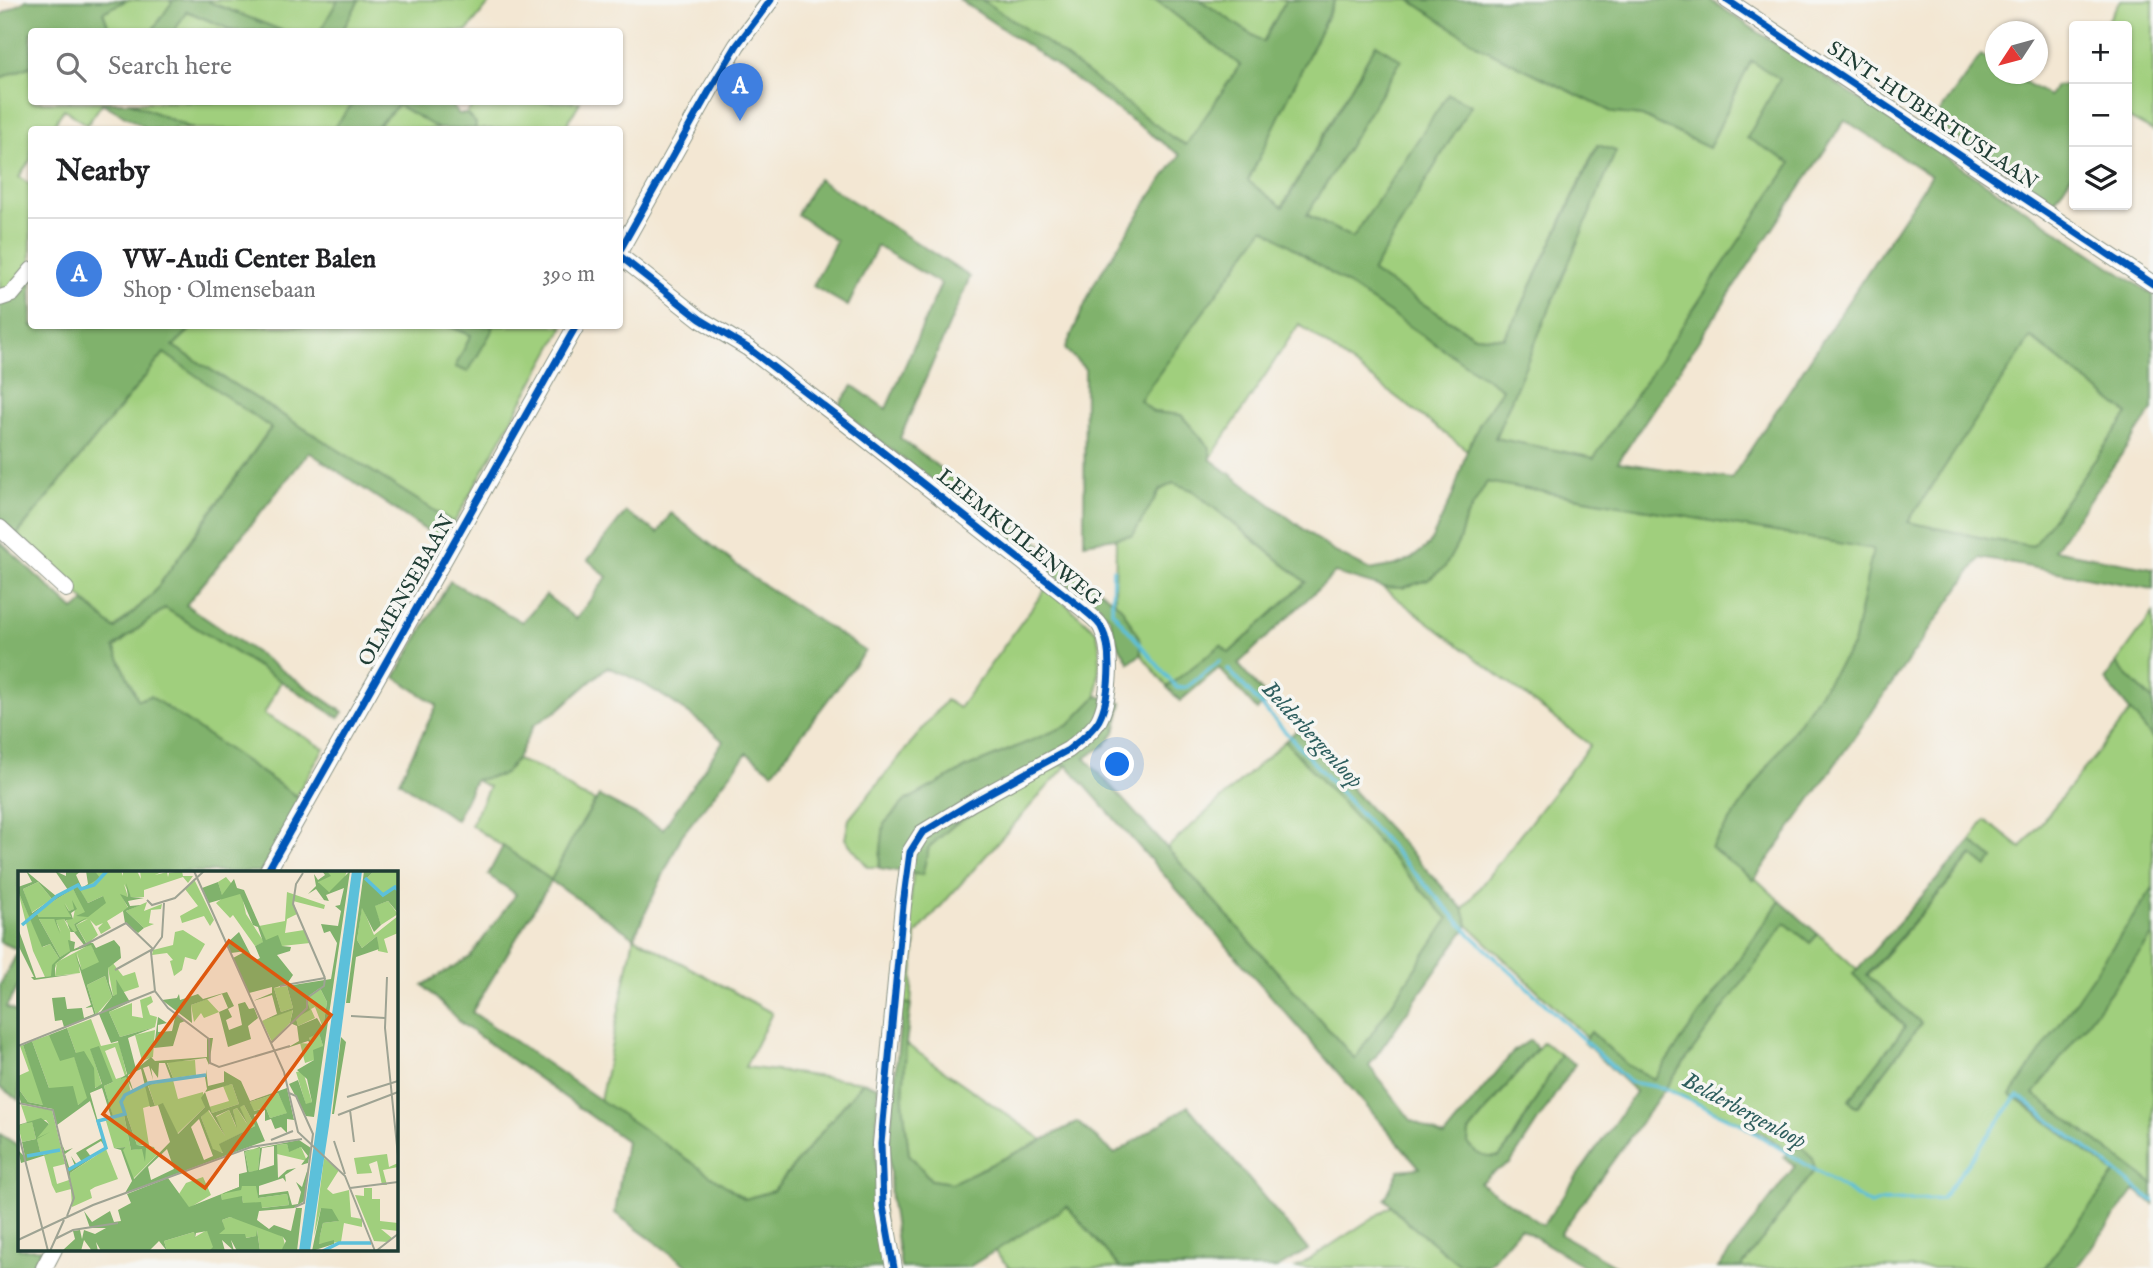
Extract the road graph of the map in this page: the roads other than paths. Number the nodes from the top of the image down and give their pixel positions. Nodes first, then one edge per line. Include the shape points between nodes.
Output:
1 (771, 0) edge
2 (1727, 0) edge
3 (623, 245) edge
4 (623, 258) edge
5 (28, 275) edge
6 (2153, 284) edge
7 (0, 298) edge
8 (574, 329) edge
9 (0, 528) edge
10 (66, 589) dead end
11 (269, 871) edge
12 (53, 1250) edge
13 (44, 1268) edge
14 (894, 1268) edge

1 - 3 street via 710,88
2 - 6 street, SINT-HUBERTUSLAAN
4 - 14 street, LEEMKUILENWEG via 838,417 1102,627 1109,674 1098,721 1068,750 922,833 910,852 881,1144 883,1206
5 - 7 street via 12,293
8 - 11 street, OLMENSEBAAN
9 - 10 street
12 - 13 street

